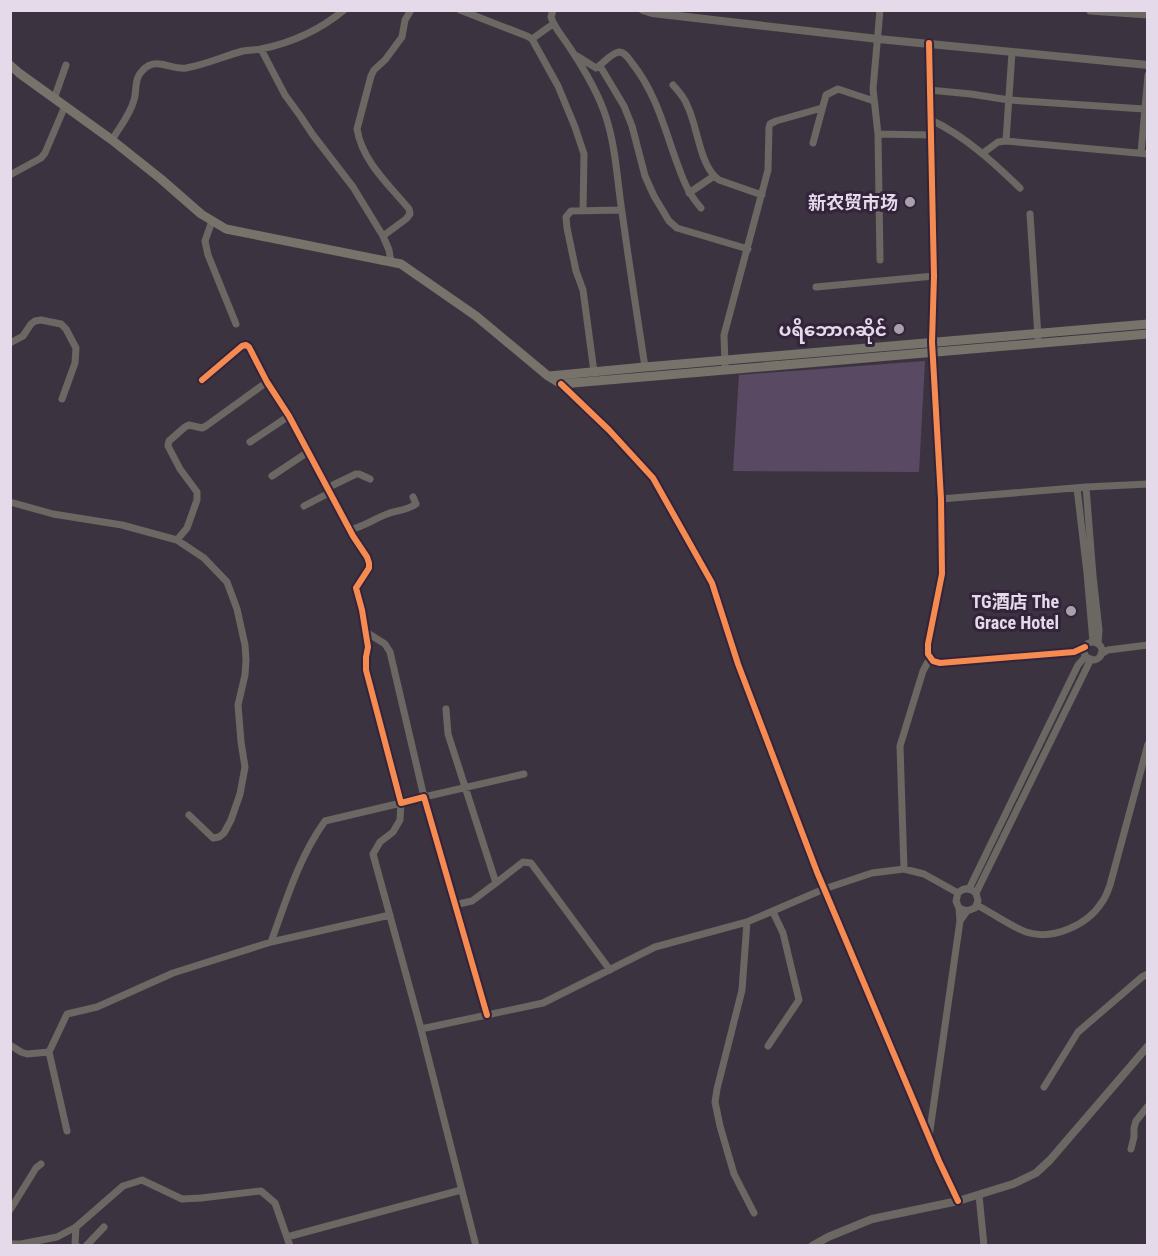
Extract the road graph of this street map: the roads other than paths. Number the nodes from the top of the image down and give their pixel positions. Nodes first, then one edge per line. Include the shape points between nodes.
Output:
1 (344, 10) edge
2 (411, 10) edge
3 (460, 10) edge
4 (553, 10) edge
5 (643, 10) edge
6 (880, 10) edge
7 (1090, 11) edge
8 (1148, 15) edge
9 (553, 24) junction
10 (532, 39) junction
11 (878, 39) junction
12 (929, 43) junction
13 (261, 49) junction
14 (1012, 52) junction
15 (575, 55) junction
16 (10, 65) edge
17 (66, 65) dead end
18 (1148, 65) edge
19 (600, 66) junction
20 (15, 74) edge
21 (1148, 75) edge
22 (673, 86) dead end
23 (929, 90) junction
24 (54, 99) junction
25 (1009, 100) junction
26 (874, 101) junction
27 (65, 106) junction
28 (822, 108) junction
29 (1144, 109) junction
30 (930, 120) junction
31 (878, 134) junction
32 (931, 135) junction
33 (112, 140) junction
34 (1006, 141) junction
35 (813, 143) dead end
36 (983, 153) junction
37 (1144, 154) edge
38 (10, 175) edge
39 (714, 176) junction
40 (1020, 188) dead end
41 (689, 194) junction
42 (762, 195) junction
43 (701, 208) dead end
44 (583, 210) junction
45 (621, 210) junction
46 (1030, 214) dead end
47 (212, 221) junction
48 (383, 236) junction
49 (748, 249) junction
50 (880, 260) dead end
51 (391, 262) junction
52 (934, 276) junction
53 (816, 286) dead end
54 (236, 324) dead end
55 (1144, 329) edge
56 (1039, 339) junction
57 (932, 342) junction
58 (10, 343) edge
59 (985, 343) junction
60 (933, 352) junction
61 (787, 354) junction
62 (849, 354) junction
63 (725, 360) junction
64 (788, 365) junction
65 (645, 366) junction
66 (726, 370) junction
67 (594, 372) junction
68 (548, 376) junction
69 (202, 380) dead end
70 (267, 382) junction
71 (561, 384) junction
72 (62, 399) dead end
73 (289, 416) junction
74 (250, 442) dead end
75 (308, 452) junction
76 (272, 476) dead end
77 (370, 479) dead end
78 (1148, 484) edge
79 (1086, 487) junction
80 (1077, 488) junction
81 (328, 491) junction
82 (413, 497) dead end
83 (940, 499) junction
84 (11, 504) edge
85 (304, 506) dead end
86 (350, 530) junction
87 (177, 540) junction
88 (366, 632) junction
89 (1148, 645) edge
90 (1100, 647) junction
91 (1087, 654) junction
92 (930, 658) junction
93 (446, 709) dead end
94 (1148, 744) edge
95 (524, 774) dead end
96 (465, 788) junction
97 (424, 797) junction
98 (400, 803) junction
99 (189, 815) dead end
100 (904, 868) junction
101 (496, 883) junction
102 (824, 889) junction
103 (973, 891) junction
104 (958, 893) junction
105 (454, 905) junction
106 (977, 905) junction
107 (963, 909) junction
108 (772, 912) junction
109 (390, 915) junction
110 (747, 922) junction
111 (271, 942) junction
112 (610, 970) junction
113 (1148, 974) edge
114 (487, 1015) junction
115 (421, 1029) junction
116 (10, 1045) edge
117 (768, 1046) dead end
118 (1148, 1046) edge
119 (50, 1052) junction
120 (1044, 1087) dead end
121 (1148, 1106) edge
122 (67, 1131) dead end
123 (929, 1137) junction
124 (1131, 1149) dead end
125 (41, 1164) dead end
126 (461, 1190) junction
127 (979, 1195) junction
128 (958, 1201) junction
129 (10, 1210) edge
130 (754, 1213) dead end
131 (76, 1227) junction
132 (104, 1227) dead end
133 (287, 1237) junction
134 (10, 1244) edge
135 (77, 1245) edge
136 (86, 1245) edge
137 (290, 1245) edge
138 (476, 1245) edge
139 (812, 1245) edge
140 (984, 1245) edge

1 - 13 street via 305,34
2 - 48 street via 402,37 371,76 357,129 368,160 409,209 406,219
3 - 10 street
4 - 9 street
5 - 11 street
6 - 11 street
7 - 8 street
9 - 10 street
9 - 15 street
10 - 44 street via 576,127 584,154
11 - 12 street
11 - 26 street
12 - 14 street
12 - 23 street
13 - 33 street via 182,68 160,63 142,70 131,109
13 - 48 street via 285,95 353,187
14 - 18 street
14 - 25 street
15 - 19 street via 593,67
15 - 45 street via 606,118
16 - 20 main road
17 - 24 street
19 - 41 street via 618,52 635,67 660,111
19 - 49 street via 624,106 647,182 669,221 677,228
20 - 24 main road
21 - 29 street
22 - 39 street via 688,106
23 - 25 street
23 - 30 street
24 - 27 main road
25 - 29 street
25 - 34 street
26 - 28 street via 836,89 825,97
26 - 31 street
27 - 33 main road
27 - 38 street via 45,153
28 - 35 street
28 - 42 street via 770,124 768,170
29 - 37 street
30 - 32 street
30 - 36 street
31 - 32 street
31 - 50 street
32 - 52 street
33 - 47 main road
34 - 36 street
34 - 37 street
36 - 40 street
39 - 41 street
39 - 42 street
41 - 43 street
42 - 49 street
44 - 45 street
44 - 67 street via 571,211 566,217 583,290
45 - 65 street
46 - 56 street
47 - 51 main road via 226,230
47 - 54 street via 205,241 208,255
48 - 51 street
49 - 63 street via 726,322
51 - 68 main road via 400,264 476,316
52 - 53 street
52 - 57 street
55 - 56 main road
56 - 59 main road
57 - 59 main road
57 - 60 street
57 - 62 main road
58 - 72 street via 23,336 35,321 61,324 66,329 76,348 75,363
59 - 60 main road
60 - 62 main road
60 - 83 street
61 - 62 main road
61 - 63 main road
61 - 64 main road
62 - 64 main road
63 - 65 main road
63 - 66 street
64 - 66 main road
65 - 67 main road
66 - 71 main road
67 - 68 main road
68 - 71 main road
69 - 70 street via 246,345
70 - 73 street
70 - 87 street via 206,426 189,425 169,441 180,469 197,492 187,528
71 - 102 street via 652,478 712,583 738,664
73 - 74 street
73 - 75 street
75 - 76 street
75 - 81 street
77 - 81 street via 356,474
78 - 79 street
79 - 80 street
79 - 90 street
80 - 83 street
80 - 90 street
81 - 85 street
81 - 86 street
82 - 86 street via 413,506
83 - 92 street via 942,574 927,651
84 - 87 street via 122,525
86 - 88 street via 369,563 356,588
87 - 99 street via 204,558 227,582 237,609 246,660 238,705 245,768 231,820 224,833 213,838
88 - 97 street via 390,652
88 - 98 street via 366,670
89 - 90 street
90 - 91 street via 1096,659
90 - 91 street via 1088,643
91 - 92 street via 940,663
91 - 103 street via 1078,665 1065,702
92 - 100 street via 900,746
93 - 96 street via 448,734
94 - 106 street via 1110,885 1103,901 1086,919 1063,931 1038,935 1024,932
95 - 96 street
96 - 97 street
96 - 101 street
97 - 98 street
97 - 105 street
98 - 109 street via 400,820 373,854
98 - 111 street via 325,821 294,881
100 - 102 street via 872,873
100 - 104 street
101 - 105 street via 472,901
101 - 112 street via 523,862 531,864
102 - 108 street
102 - 123 street
103 - 104 street via 965,889
103 - 106 street via 978,897
104 - 107 street via 956,901
105 - 114 street
106 - 107 street
107 - 123 street
108 - 110 street
108 - 117 street via 783,933 799,1000
109 - 111 street
109 - 115 street
110 - 112 street via 655,947
110 - 130 street via 742,990 715,1102 734,1174
111 - 119 street via 173,973 98,1007 67,1014
112 - 114 street via 543,1003
113 - 120 street via 1078,1032
114 - 115 street
115 - 126 street
116 - 119 street via 27,1054
118 - 127 street via 1043,1168 1028,1178
119 - 122 street
121 - 124 street via 1136,1121
123 - 128 street
125 - 129 street
126 - 133 street
126 - 138 street
127 - 128 street
127 - 140 street
128 - 139 street via 872,1219
131 - 133 street via 123,1186 142,1180 182,1199 261,1191 275,1203
131 - 134 street via 57,1237
131 - 135 street
132 - 136 street
133 - 137 street

